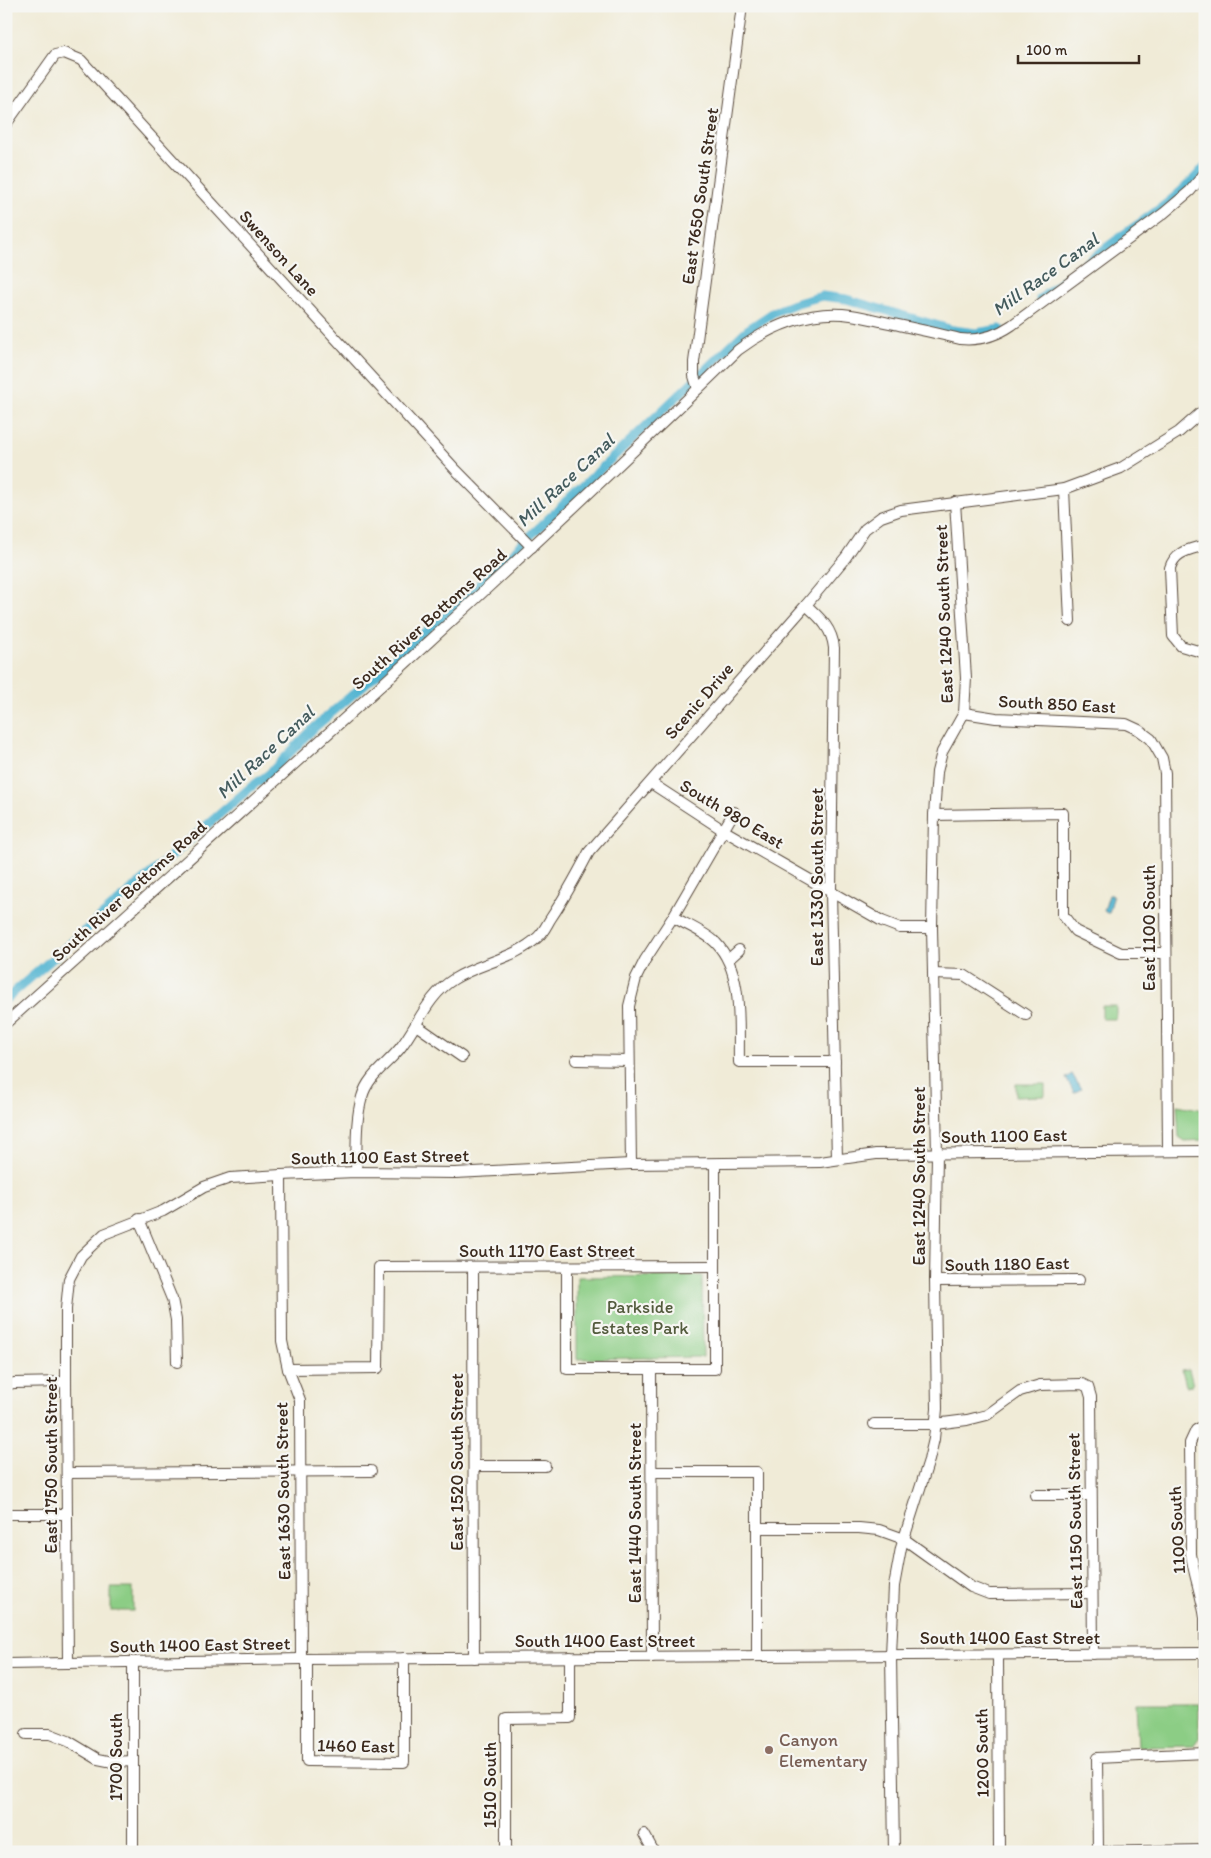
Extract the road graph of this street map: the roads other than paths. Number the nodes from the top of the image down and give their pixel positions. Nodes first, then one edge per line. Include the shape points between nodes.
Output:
1 (742, 6) edge
2 (6, 124) edge
3 (1205, 173) edge
4 (696, 382) junction
5 (1205, 409) edge
6 (1064, 489) junction
7 (955, 502) junction
8 (527, 542) junction
9 (1205, 545) edge
10 (806, 605) junction
11 (1070, 621) dead end
12 (1205, 653) edge
13 (964, 713) junction
14 (1146, 735) joint
15 (651, 783) junction
16 (734, 812) dead end
17 (934, 815) junction
18 (723, 830) junction
19 (831, 892) junction
20 (673, 917) junction
21 (932, 928) junction
22 (740, 950) dead end
23 (1166, 953) junction
24 (729, 959) junction
25 (933, 974) junction
26 (1026, 1015) dead end
27 (6, 1023) edge
28 (416, 1024) junction
29 (462, 1057) dead end
30 (576, 1060) dead end
31 (629, 1061) junction
32 (835, 1062) junction
33 (1168, 1150) junction
34 (1205, 1151) edge
35 (937, 1154) junction
36 (838, 1159) junction
37 (631, 1164) junction
38 (715, 1164) junction
39 (356, 1172) junction
40 (281, 1175) junction
41 (139, 1220) junction
42 (715, 1266) junction
43 (473, 1267) junction
44 (567, 1267) junction
45 (75, 1269) joint
46 (1079, 1280) dead end
47 (935, 1282) junction
48 (177, 1362) dead end
49 (288, 1368) junction
50 (651, 1369) junction
51 (66, 1382) junction
52 (6, 1386) edge
53 (874, 1424) dead end
54 (936, 1424) junction
55 (1201, 1427) edge
56 (474, 1466) junction
57 (545, 1466) dead end
58 (301, 1470) junction
59 (371, 1471) dead end
60 (652, 1472) junction
61 (68, 1473) junction
62 (1035, 1495) dead end
63 (1091, 1495) junction
64 (6, 1514) edge
65 (67, 1514) junction
66 (757, 1528) junction
67 (904, 1539) junction
68 (1202, 1589) edge
69 (1092, 1594) junction
70 (1205, 1653) edge
71 (1093, 1654) junction
72 (890, 1655) junction
73 (998, 1655) junction
74 (757, 1656) junction
75 (570, 1657) junction
76 (652, 1657) junction
77 (404, 1658) junction
78 (474, 1658) junction
79 (304, 1659) junction
80 (68, 1663) junction
81 (133, 1663) junction
82 (6, 1664) edge
83 (1205, 1720) edge
84 (26, 1734) dead end
85 (1205, 1753) edge
86 (133, 1761) junction
87 (307, 1761) joint
88 (644, 1834) dead end
89 (1205, 1850) edge
90 (1180, 1851) edge
91 (133, 1852) edge
92 (506, 1852) edge
93 (654, 1852) edge
94 (894, 1852) edge
95 (1000, 1852) edge
96 (1087, 1852) edge
97 (1098, 1852) edge

1 - 4 street, East 7650 South Street via 694,362
2 - 8 street, Swenson Lane via 55,55 64,53 81,60 449,463
3 - 4 street, South River Bottoms Road via 1164,213 996,335 960,339 851,315 809,316 769,329
4 - 8 street, South River Bottoms Road
5 - 6 street, Scenic Drive via 1179,432 1120,468
6 - 7 street, Scenic Drive
6 - 11 street
7 - 10 street, Scenic Drive via 901,510 881,517 865,529
7 - 13 street, East 1240 South Street via 966,678
8 - 27 street, South River Bottoms Road via 310,750
9 - 12 street via 1177,555 1170,568 1173,636 1181,646
10 - 15 street, Scenic Drive
10 - 19 street, East 1330 South Street via 826,624 834,648
13 - 14 street, South 850 East via 996,718 1116,722 1132,726
13 - 17 street, East 1240 South Street via 942,752 936,772
14 - 23 street, East 1100 South via 1159,751 1165,773
15 - 18 street, South 980 East
15 - 28 street, Scenic Drive via 589,852 540,936 508,957 453,979 437,992
16 - 18 street
17 - 21 street, East 1240 South Street
17 - 23 street via 1063,813 1063,915 1074,930 1121,953
18 - 19 street, South 980 East
18 - 20 street
19 - 21 street, South 980 East via 900,928
19 - 32 street, East 1330 South Street
20 - 24 street via 715,942
20 - 31 street via 636,978 629,1006
21 - 25 street, East 1240 South Street
22 - 24 street
23 - 33 street, East 1100 South
24 - 32 street via 736,982 739,1062
25 - 26 street via 964,975
25 - 35 street, East 1240 South Street
28 - 29 street
28 - 39 street, Scenic Drive via 400,1048 372,1076 362,1095
30 - 31 street
31 - 37 street
32 - 36 street, East 1330 South Street
33 - 34 street, South 1100 East
33 - 35 street, South 1100 East
35 - 36 street, South 1100 East via 876,1154
35 - 47 street, East 1240 South Street
36 - 38 street, South 1100 East
37 - 38 street, South 1100 East Street
37 - 39 street, South 1100 East Street via 454,1173
38 - 42 street
39 - 40 street, South 1100 East Street
40 - 41 street, South 1100 East Street via 230,1178 204,1187 163,1211
40 - 49 street, East 1630 South Street via 282,1341
41 - 45 street, South 1100 East Street via 104,1234 82,1256
41 - 48 street via 172,1299
42 - 44 street, South 1170 East Street
42 - 50 street via 715,1369
43 - 44 street, South 1170 East Street
43 - 49 street, South 1170 East Street via 379,1268 378,1368
43 - 56 street, East 1520 South Street
44 - 50 street via 568,1369
45 - 51 street, East 1750 South Street via 69,1279 66,1309
46 - 47 street, South 1180 East
47 - 54 street, East 1240 South Street
49 - 58 street, East 1630 South Street via 300,1400
50 - 60 street, East 1440 South Street
51 - 52 street
51 - 61 street, East 1750 South Street
53 - 54 street
54 - 63 street, East 1150 South Street via 987,1415 1020,1391 1040,1385 1082,1384 1088,1387 1091,1397
54 - 67 street, East 1240 South Street via 924,1480
55 - 68 street, 1100 South via 1190,1444 1191,1554 1194,1572
56 - 57 street
56 - 78 street, East 1520 South Street
58 - 59 street
58 - 61 street
58 - 79 street, East 1630 South Street
60 - 66 street via 757,1472
60 - 76 street, East 1440 South Street
61 - 65 street, East 1750 South Street
62 - 63 street
63 - 69 street, East 1150 South Street
64 - 65 street
65 - 80 street, East 1750 South Street
66 - 67 street via 859,1528 879,1530
66 - 74 street
67 - 69 street via 971,1587 988,1594
67 - 72 street, East 1240 South Street via 894,1586
68 - 70 street, 1100 South
69 - 71 street, East 1150 South Street
70 - 71 street, South 1400 East Street
70 - 83 street, 1100 South
71 - 73 street, South 1400 East Street
72 - 73 street, South 1400 East Street
72 - 74 street, South 1400 East Street
72 - 94 street, East 1240 South Street
73 - 95 street, 1200 South
74 - 76 street, South 1400 East Street
75 - 76 street, South 1400 East Street
75 - 78 street, South 1400 East Street
75 - 92 street, 1510 South via 570,1718 506,1719
77 - 78 street, South 1400 East Street
77 - 79 street, South 1400 East Street
77 - 87 street, 1460 East via 404,1762
79 - 81 street, South 1400 East Street
79 - 87 street, East 1630 South Street
80 - 81 street, South 1400 East Street
80 - 82 street, South 1400 East Street
81 - 86 street, 1700 South
84 - 86 street via 50,1734 98,1759
85 - 97 street via 1097,1758
86 - 91 street, 1700 South
88 - 93 street
89 - 90 street
90 - 97 street
96 - 97 street

